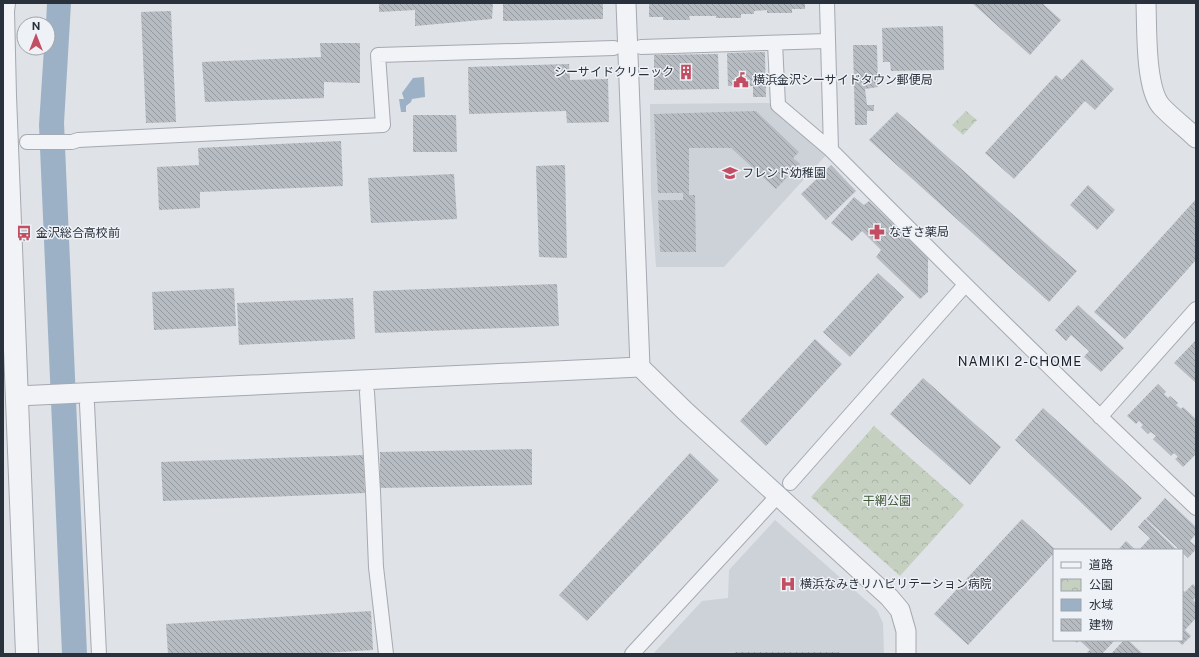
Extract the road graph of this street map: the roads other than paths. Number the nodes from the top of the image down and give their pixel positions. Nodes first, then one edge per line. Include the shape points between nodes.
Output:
1 (4, 3) edge
2 (626, 3) edge
3 (827, 3) edge
4 (1146, 3) edge
5 (827, 41) junction
6 (775, 43) junction
7 (641, 47) dead end
8 (614, 48) dead end
9 (1196, 138) edge
10 (27, 142) dead end
11 (831, 150) junction
12 (966, 285) junction
13 (1196, 309) edge
14 (640, 367) junction
15 (367, 392) dead end
16 (17, 396) junction
17 (84, 398) junction
18 (1100, 417) junction
19 (790, 483) dead end
20 (771, 503) dead end
21 (1196, 508) edge
22 (27, 654) edge
23 (99, 654) edge
24 (386, 654) edge
25 (632, 654) edge
26 (906, 654) edge

1 - 16 street via 5,104
2 - 14 street
3 - 5 street
4 - 9 street via 1151,83 1160,105
5 - 6 street
5 - 11 street
6 - 7 street
6 - 11 street via 778,105
8 - 10 street via 378,55 383,124 72,142
11 - 12 street
12 - 18 street
12 - 19 street
13 - 18 street
14 - 17 street
14 - 26 street via 889,597 900,610 906,632
15 - 24 street via 376,567
16 - 17 street via 52,394
16 - 22 street
17 - 23 street
18 - 21 street
20 - 25 street

